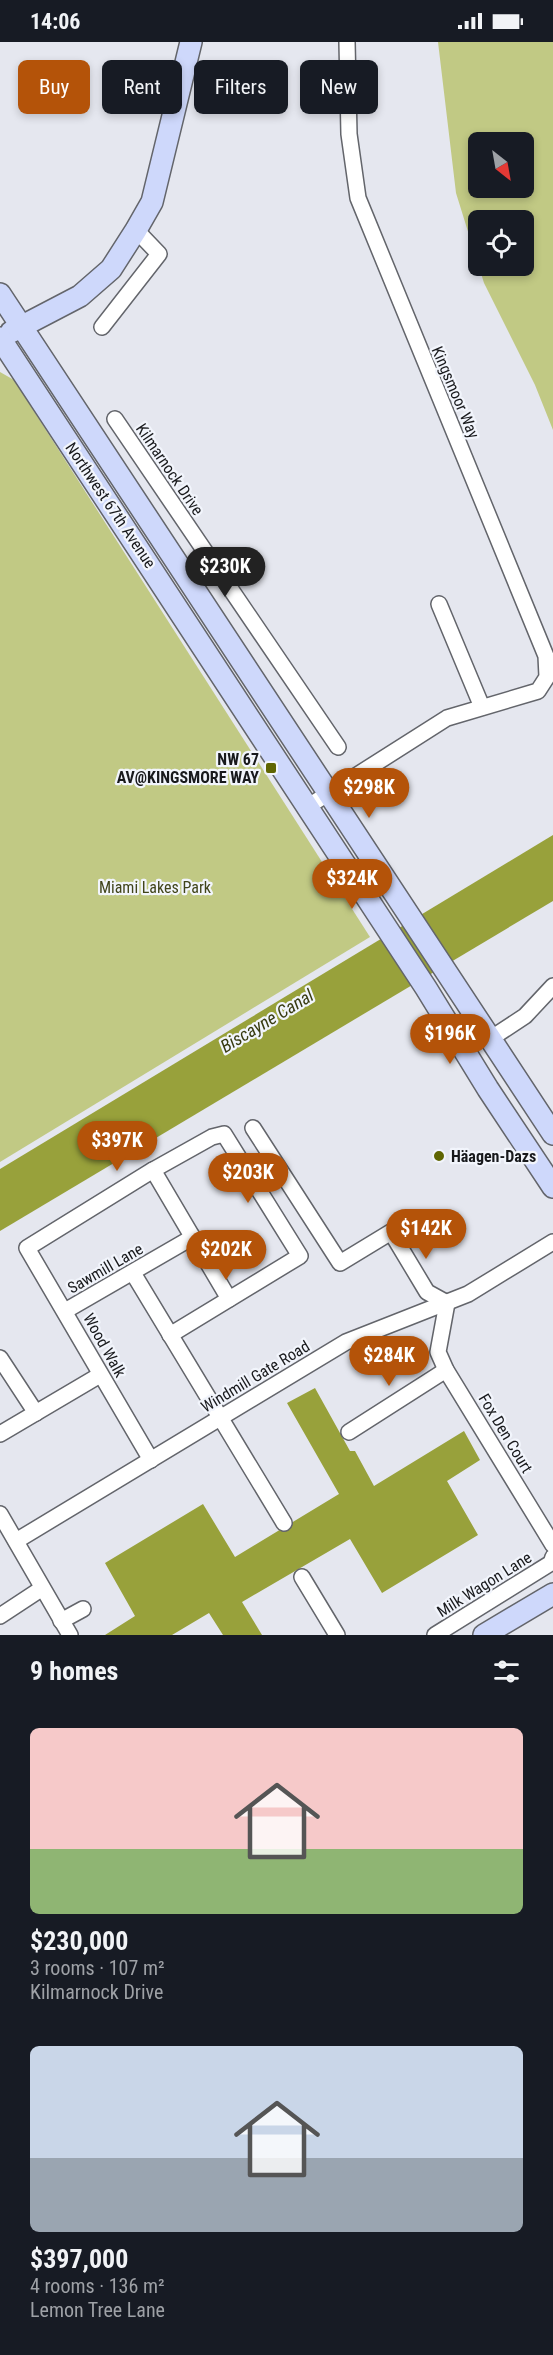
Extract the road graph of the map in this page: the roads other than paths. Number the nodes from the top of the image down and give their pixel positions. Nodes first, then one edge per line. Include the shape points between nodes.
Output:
1 (191, 42) edge
2 (347, 42) edge
3 (136, 230) junction
4 (0, 294) edge
5 (22, 326) junction
6 (102, 327) dead end
7 (0, 337) edge
8 (115, 419) dead end
9 (177, 558) junction
10 (156, 572) junction
11 (439, 604) dead end
12 (482, 707) junction
13 (338, 747) dead end
14 (329, 793) junction
15 (307, 807) junction
16 (553, 986) edge
17 (446, 1020) junction
18 (490, 1039) junction
19 (488, 1089) junction
20 (253, 1128) dead end
21 (553, 1134) edge
22 (153, 1170) junction
23 (553, 1187) edge
24 (193, 1237) junction
25 (553, 1242) edge
26 (133, 1273) junction
27 (229, 1299) junction
28 (447, 1302) junction
29 (65, 1311) junction
30 (170, 1335) junction
31 (0, 1358) edge
32 (446, 1370) junction
33 (100, 1375) junction
34 (36, 1413) junction
35 (221, 1417) junction
36 (349, 1432) dead end
37 (0, 1434) edge
38 (151, 1460) junction
39 (0, 1514) edge
40 (284, 1523) dead end
41 (16, 1541) junction
42 (553, 1545) edge
43 (552, 1560) edge
44 (302, 1577) dead end
45 (41, 1589) junction
46 (553, 1594) edge
47 (83, 1609) dead end
48 (0, 1616) edge
49 (61, 1621) junction
50 (70, 1635) edge
51 (338, 1635) edge
52 (435, 1635) edge
53 (484, 1635) edge

1 - 3 main road via 152,202
2 - 12 street, Kingsmoor Way via 349,134 357,198 546,656 548,677 538,690
3 - 5 main road via 111,269 80,296
3 - 6 street via 159,254
4 - 5 main road, Northwest 67th Avenue
5 - 7 main road
5 - 9 main road, Northwest 67th Avenue
7 - 10 main road, Northwest 67th Avenue
8 - 13 street, Kilmarnock Drive
9 - 10 main road
9 - 14 main road, Northwest 67th Avenue
10 - 15 main road, Northwest 67th Avenue
11 - 12 street
12 - 14 street, Kingsmoor Way via 447,718
14 - 15 street, Kingsmoor Way
14 - 18 main road, Northwest 67th Avenue
15 - 17 main road, Northwest 67th Avenue
16 - 18 street via 525,1016
17 - 18 main road via 479,1040
17 - 19 main road, Northwest 67th Avenue
18 - 19 main road via 485,1050
18 - 21 main road, Northwest 67th Avenue
19 - 23 main road, Northwest 67th Avenue
20 - 28 street via 340,1263 391,1232 427,1292
22 - 24 street
22 - 27 street via 224,1134 300,1256
22 - 29 street, Wood Walk via 27,1248
24 - 26 street, Sawmill Lane
24 - 27 street
25 - 28 street, Windmill Gate Road via 468,1294
26 - 29 street, Sawmill Lane
26 - 30 street
27 - 30 street
28 - 32 street, Fox Den Court via 438,1352
28 - 35 street, Windmill Gate Road via 346,1342
29 - 33 street, Wood Walk
30 - 35 street
31 - 34 street
32 - 36 street
32 - 42 street, Fox Den Court
33 - 34 street
33 - 38 street, Wood Walk
34 - 37 street
35 - 38 street, Windmill Gate Road
35 - 40 street
38 - 41 street, Windmill Gate Road
39 - 41 street
41 - 45 street
43 - 52 street, Milk Wagon Lane
44 - 51 street
45 - 48 street
45 - 49 street
46 - 53 main road
47 - 49 street
49 - 50 street

